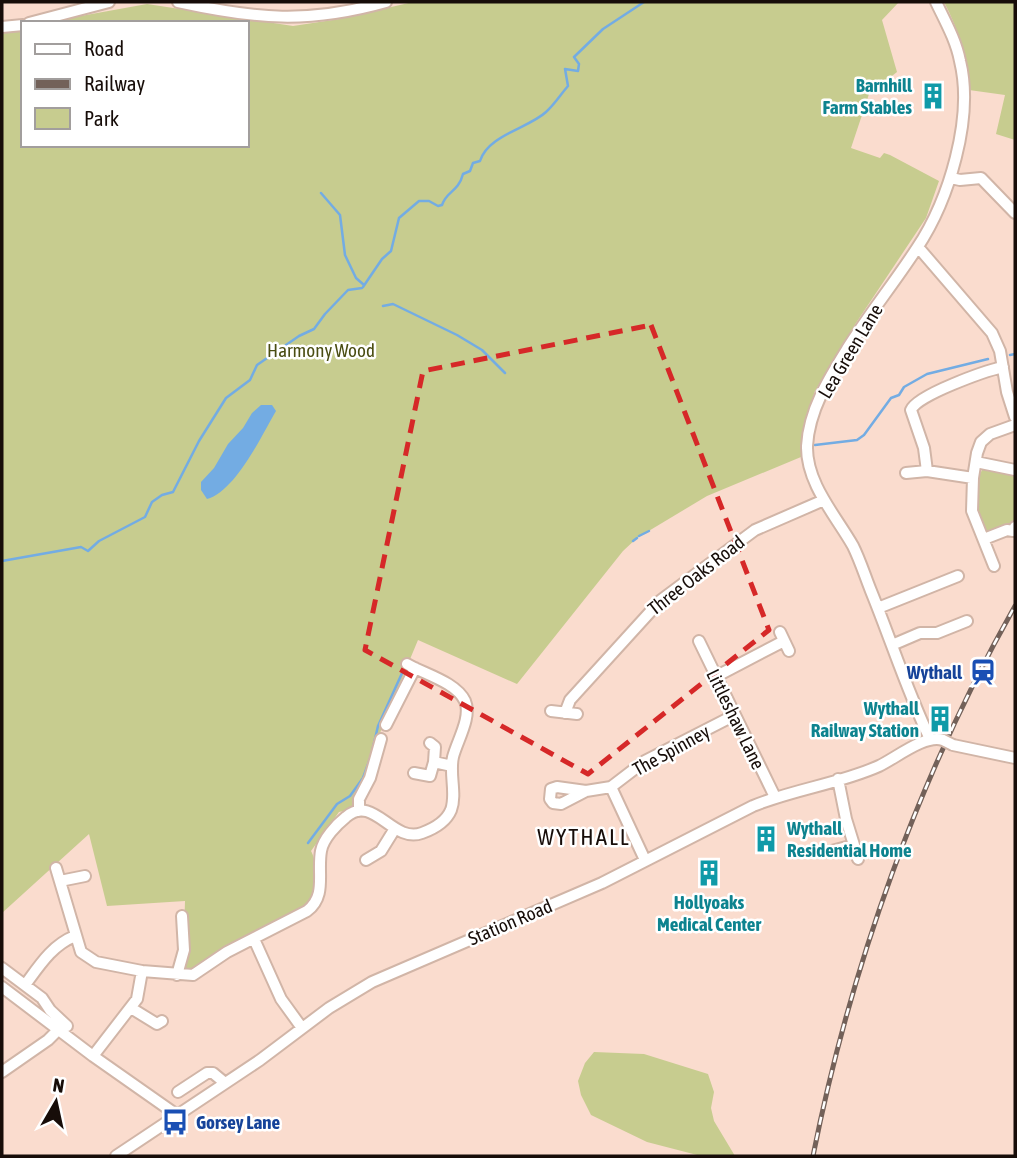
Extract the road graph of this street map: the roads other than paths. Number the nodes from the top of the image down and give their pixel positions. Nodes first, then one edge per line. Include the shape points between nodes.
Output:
1 (109, 2) edge
2 (178, 2) edge
3 (386, 2) edge
4 (936, 2) edge
5 (96, 3) edge
6 (207, 5) edge
7 (341, 7) edge
8 (36, 21) edge
9 (21, 25) edge
10 (2, 27) edge
11 (951, 178) junction
12 (1015, 213) edge
13 (918, 247) junction
14 (1015, 363) edge
15 (1003, 366) junction
16 (1015, 417) edge
17 (1015, 425) edge
18 (976, 462) junction
19 (1015, 470) edge
20 (928, 471) junction
21 (906, 473) dead end
22 (973, 478) junction
23 (824, 500) junction
24 (1015, 527) edge
25 (984, 539) junction
26 (994, 566) dead end
27 (958, 576) dead end
28 (878, 608) junction
29 (967, 621) dead end
30 (699, 640) dead end
31 (785, 641) dead end
32 (892, 645) junction
33 (715, 677) junction
34 (551, 711) dead end
35 (565, 713) junction
36 (577, 715) dead end
37 (733, 716) junction
38 (386, 725) dead end
39 (381, 739) dead end
40 (930, 739) junction
41 (430, 743) dead end
42 (1015, 758) edge
43 (434, 762) junction
44 (452, 766) junction
45 (414, 773) dead end
46 (838, 779) junction
47 (611, 787) junction
48 (586, 791) dead end
49 (775, 797) junction
50 (359, 811) junction
51 (394, 830) junction
52 (854, 845) junction
53 (828, 852) dead end
54 (858, 859) dead end
55 (366, 860) dead end
56 (645, 860) junction
57 (56, 868) dead end
58 (85, 876) dead end
59 (60, 881) junction
60 (182, 916) dead end
61 (75, 936) junction
62 (254, 939) junction
63 (2, 968) edge
64 (142, 971) junction
65 (177, 975) junction
66 (25, 985) junction
67 (2, 987) edge
68 (131, 1008) junction
69 (162, 1021) dead end
70 (63, 1028) junction
71 (302, 1028) junction
72 (93, 1056) junction
73 (2, 1072) edge
74 (225, 1083) junction
75 (178, 1092) dead end
76 (177, 1115) junction
77 (116, 1156) edge

1 - 5 street
2 - 6 street
3 - 7 street
4 - 11 street, Lea Green Lane via 961,62 961,125
5 - 8 street
6 - 7 street via 269,18 295,18
9 - 10 street
11 - 12 street via 981,178
11 - 13 street, Lea Green Lane
13 - 15 street via 988,327
13 - 23 street, Lea Green Lane via 844,354 813,416 808,459
14 - 15 street
15 - 16 street
15 - 20 street via 915,402 911,414
17 - 18 street via 986,437 978,447
18 - 19 street
18 - 22 street
20 - 21 street
20 - 22 street
22 - 25 street via 972,512
23 - 28 street, Lea Green Lane via 853,548
23 - 35 street, Three Oaks Road via 755,530 661,600 570,700
24 - 25 street
25 - 26 street
27 - 28 street
28 - 32 street, Lea Green Lane
29 - 32 street
30 - 33 street, Littleshaw Lane
31 - 33 street
32 - 40 street, Lea Green Lane
33 - 37 street, Littleshaw Lane
34 - 35 street
35 - 36 street
37 - 47 street, The Spinney via 645,761
37 - 49 street, Littleshaw Lane
38 - 44 street via 411,666 454,688 467,709
39 - 50 street via 359,799
40 - 42 street
40 - 46 street, Station Road via 877,766
41 - 43 street via 435,747
43 - 44 street
43 - 45 street via 430,776
44 - 51 street via 453,804 448,815 420,834
46 - 49 street, Station Road
46 - 52 street
47 - 48 street, The Spinney
47 - 56 street, The Spinney
49 - 56 street, Station Road
50 - 51 street via 377,815
50 - 62 street via 346,817 326,839 321,850 320,894 314,905
51 - 55 street via 381,851
52 - 53 street
52 - 54 street
56 - 71 street, Station Road via 372,982
57 - 59 street
58 - 59 street
59 - 61 street
60 - 65 street via 184,950
61 - 64 street via 82,952 96,962
61 - 66 street via 52,951
62 - 65 street via 192,975
62 - 71 street via 281,999
63 - 66 street
64 - 65 street
64 - 68 street
66 - 70 street via 42,998
67 - 70 street
68 - 69 street via 157,1024
68 - 72 street
70 - 72 street
70 - 73 street
71 - 74 street, Station Road
72 - 76 street
74 - 75 street via 207,1073
74 - 76 street, Station Road
76 - 77 street, Station Road

